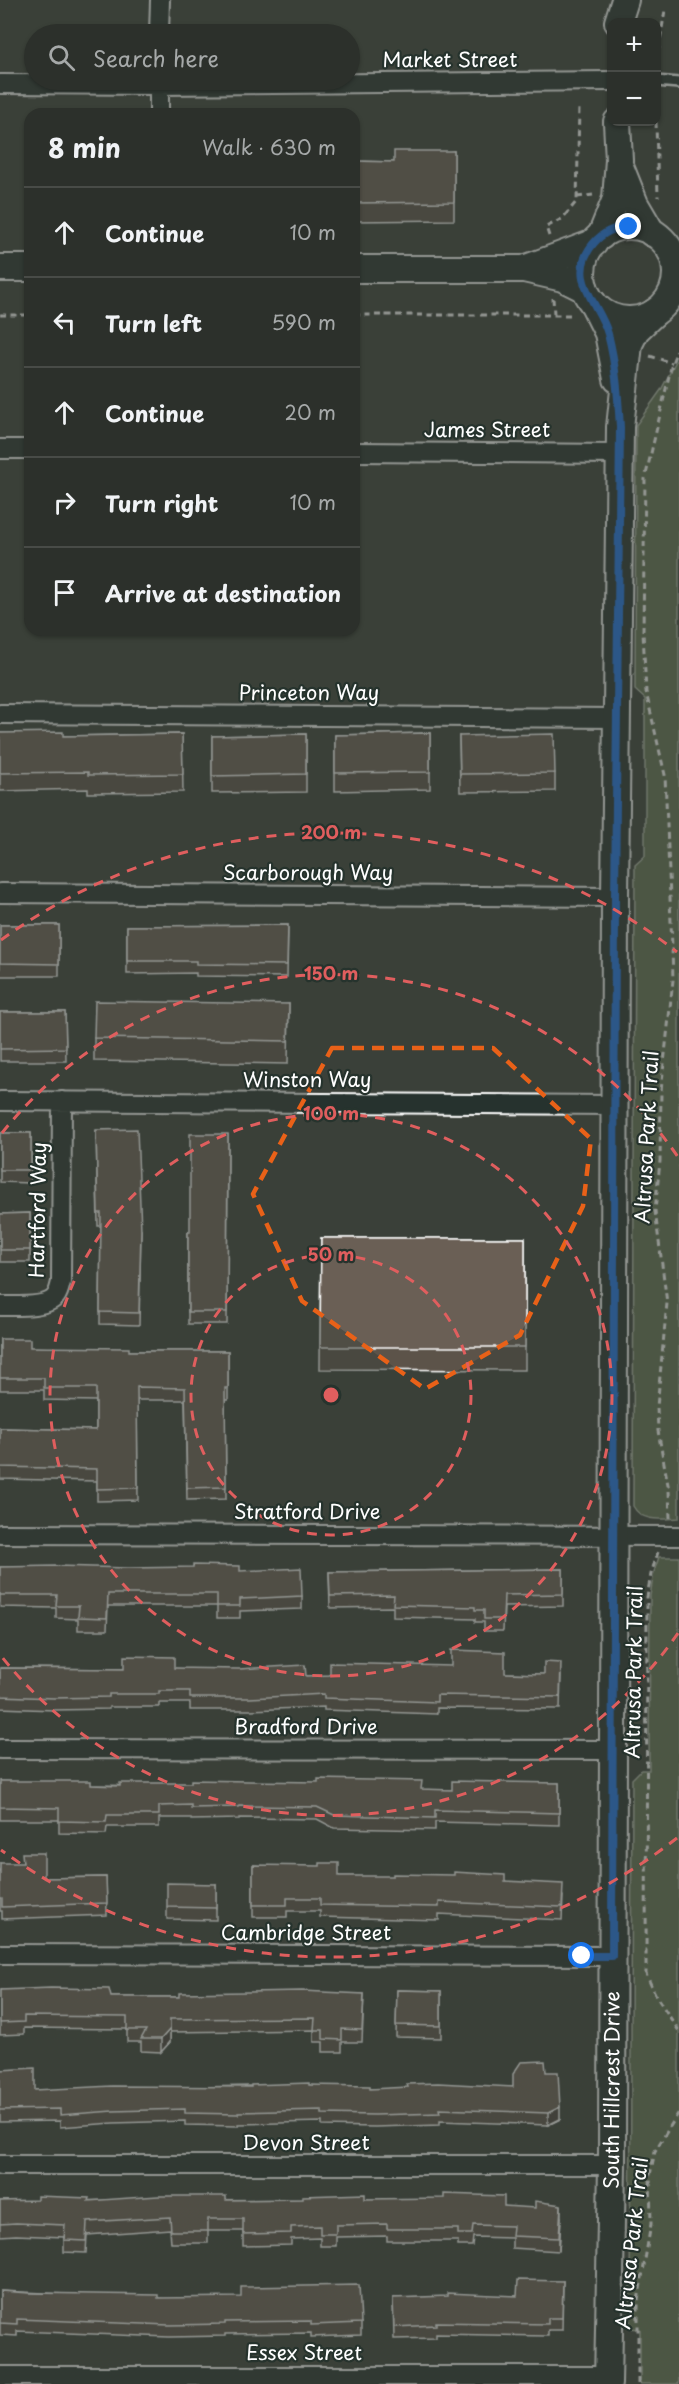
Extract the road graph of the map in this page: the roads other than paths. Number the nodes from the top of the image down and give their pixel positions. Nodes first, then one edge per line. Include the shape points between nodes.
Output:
1 (160, 0) edge
2 (625, 0) edge
3 (619, 18) edge
4 (159, 24) edge
5 (607, 81) edge
6 (661, 81) edge
7 (360, 82) edge
8 (679, 83) edge
9 (0, 84) edge
10 (24, 84) edge
11 (159, 90) edge
12 (159, 108) edge
13 (617, 126) edge
14 (619, 160) junction
15 (652, 232) junction
16 (597, 239) junction
17 (675, 254) edge
18 (0, 268) edge
19 (24, 268) edge
20 (360, 269) edge
21 (524, 269) junction
22 (588, 295) junction
23 (665, 305) edge
24 (620, 427) junction
25 (0, 449) edge
26 (24, 449) edge
27 (360, 452) edge
28 (620, 454) junction
29 (0, 714) edge
30 (617, 718) junction
31 (0, 893) edge
32 (615, 897) junction
33 (0, 1101) edge
34 (62, 1101) junction
35 (615, 1105) junction
36 (0, 1306) edge
37 (0, 1534) edge
38 (614, 1535) junction
39 (671, 1535) edge
40 (0, 1749) edge
41 (612, 1750) junction
42 (0, 1954) edge
43 (612, 1956) junction
44 (0, 2165) edge
45 (612, 2165) junction
46 (0, 2376) edge
47 (608, 2380) edge

1 - 4 street
2 - 3 street
5 - 7 street, Market Street
6 - 8 lane
9 - 10 street, Market Street
11 - 12 street
13 - 14 street
14 - 15 street via 635,204
14 - 16 street via 616,199
15 - 16 street via 623,227
15 - 17 street
16 - 21 street
16 - 22 street via 582,273
17 - 23 street via 676,280
18 - 19 street
20 - 21 street
21 - 22 street via 563,278
22 - 23 street via 605,313 621,319 639,319
22 - 24 street, South Hillcrest Drive via 608,333
23 - 24 street, South Hillcrest Drive via 636,330 629,344
24 - 28 street, South Hillcrest Drive
25 - 26 street
27 - 28 street, James Street
28 - 30 street, South Hillcrest Drive
29 - 30 street, Princeton Way
30 - 32 street, South Hillcrest Drive
31 - 32 street, Scarborough Way
32 - 35 street, South Hillcrest Drive
33 - 34 street, Winston Way
34 - 35 street, Winston Way
34 - 36 street, Hartford Way via 61,1282 56,1296 47,1302
35 - 38 street, South Hillcrest Drive
37 - 38 street, Stratford Drive
38 - 39 street, Stratford Drive
38 - 41 street, South Hillcrest Drive
40 - 41 street, Bradford Drive
41 - 43 street, South Hillcrest Drive
42 - 43 street, Cambridge Street
43 - 45 street, South Hillcrest Drive
44 - 45 street, Devon Street
45 - 47 street, South Hillcrest Drive
46 - 47 street, Essex Street

